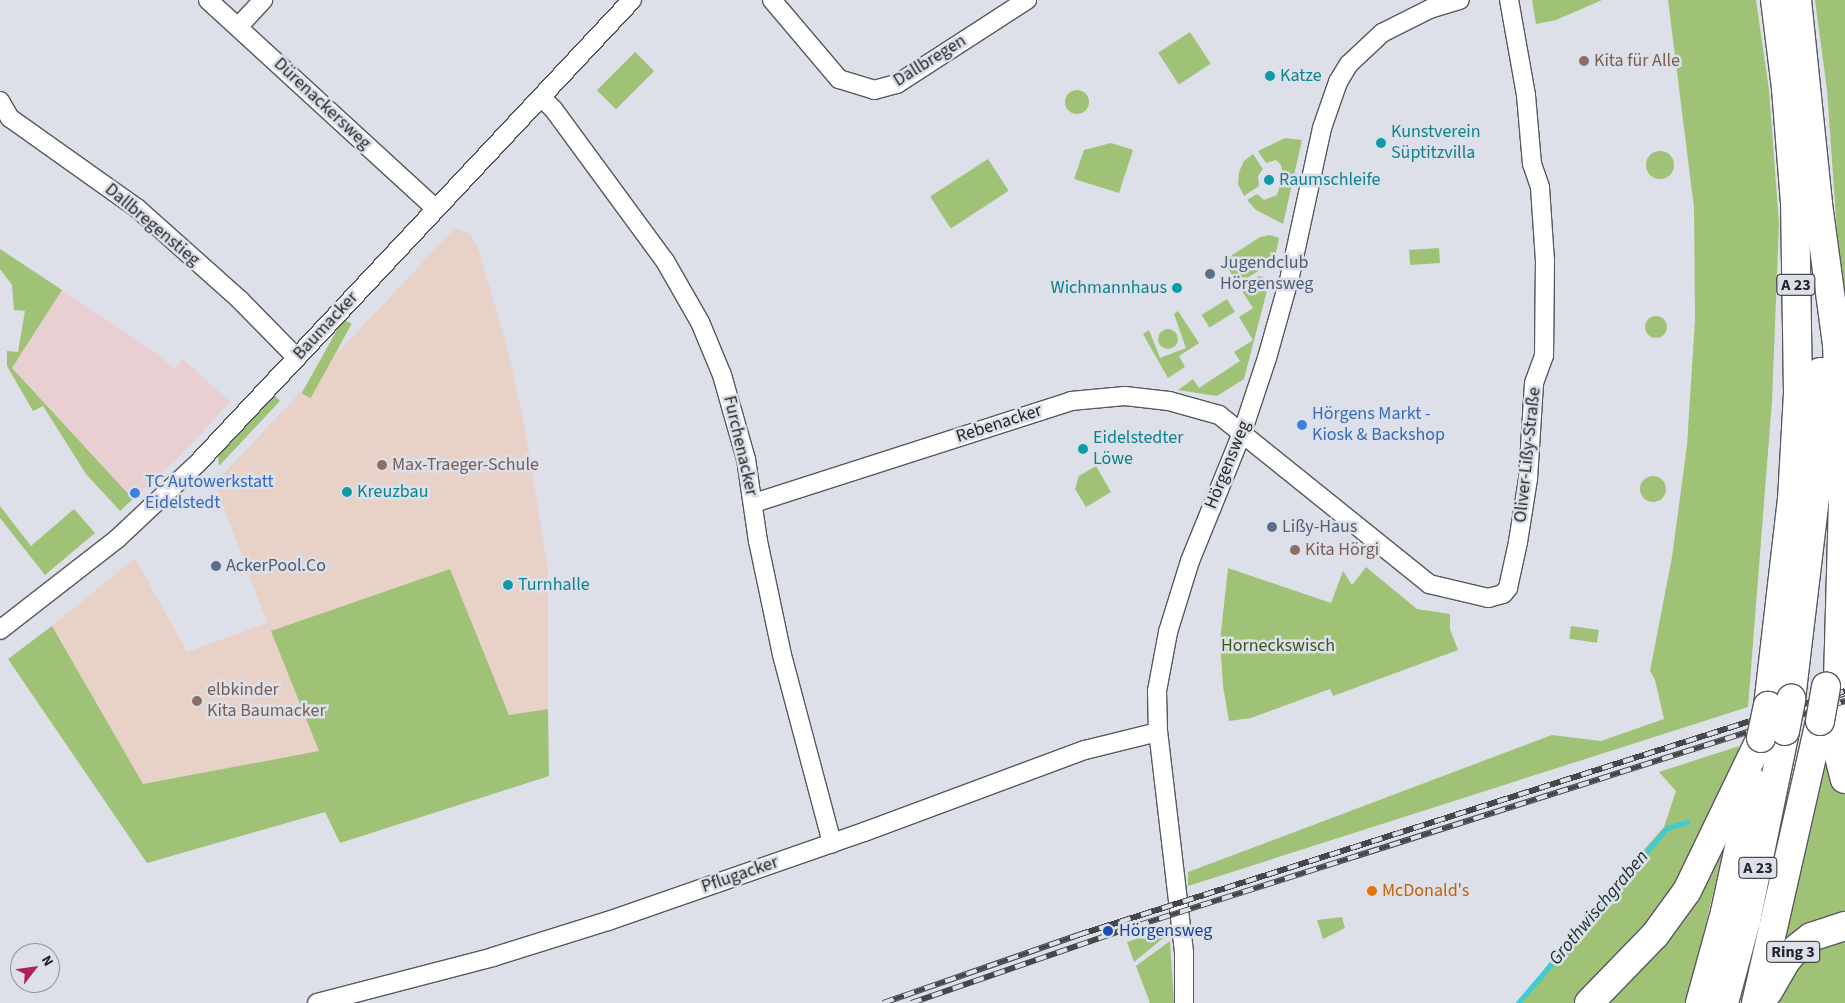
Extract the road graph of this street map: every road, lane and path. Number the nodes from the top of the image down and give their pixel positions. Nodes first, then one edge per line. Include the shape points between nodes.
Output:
1 (208, 0) edge
2 (263, 0) edge
3 (632, 0) edge
4 (772, 0) edge
5 (1027, 0) edge
6 (1456, 0) edge
7 (1509, 0) edge
8 (1775, 0) edge
9 (1797, 0) edge
10 (238, 27) junction
11 (540, 97) junction
12 (0, 101) edge
13 (1818, 204) junction
14 (435, 208) junction
15 (297, 358) junction
16 (1242, 433) junction
17 (754, 502) junction
18 (0, 630) edge
19 (1779, 702) junction
20 (1828, 719) junction
21 (1158, 732) junction
22 (1773, 735) junction
23 (1845, 779) edge
24 (832, 843) junction
25 (1845, 926) edge
26 (317, 1003) edge
27 (1184, 1003) edge
28 (1589, 1003) edge
29 (1700, 1003) edge
30 (1724, 1003) edge
31 (1756, 1003) edge
32 (1764, 1003) edge

1 - 10 street, Dürenackersweg
2 - 10 street
3 - 11 street, Baumacker
4 - 5 street, Dallbregen via 839,79 862,88 885,88 897,84
6 - 16 street, Hörgensweg via 1382,33 1354,58 1338,82 1322,128 1287,285
7 - 16 street, Oliver-Lißy-Straße via 1526,95 1532,164 1540,187 1545,270 1544,356 1534,383 1528,479 1508,588 1494,598 1429,584
8 - 19 highway, A 23 via 1795,203 1798,392
9 - 13 highway, A 23
10 - 14 street, Dürenackersweg
11 - 14 street, Baumacker
11 - 17 street, Furchenacker via 554,110 648,235 700,322 734,410
12 - 15 street, Dallbregenstieg via 10,118 138,209 240,300
13 - 19 highway, A 23 via 1820,376 1815,498
13 - 20 highway, bridge via 1837,344 1843,501 1842,578
14 - 15 street, Baumacker
15 - 18 street, Baumacker via 142,517 62,585
16 - 17 street, Rebenacker via 1219,415 1169,401 1125,396 1097,397 1049,408
16 - 21 street, Hörgensweg via 1191,559 1171,623 1157,691
17 - 24 street, Furchenacker via 772,613
19 - 22 highway, A 23, bridge
20 - 23 highway
20 - 31 highway
21 - 24 street, Pflugacker via 1109,741
21 - 27 street, Hörgensweg via 1184,952
22 - 28 highway via 1687,891 1655,935
22 - 29 highway, A 23
22 - 30 highway, A 23 via 1748,913
24 - 26 street, Pflugacker via 501,955
25 - 32 highway, Ring 3 via 1811,937 1797,948 1774,978

